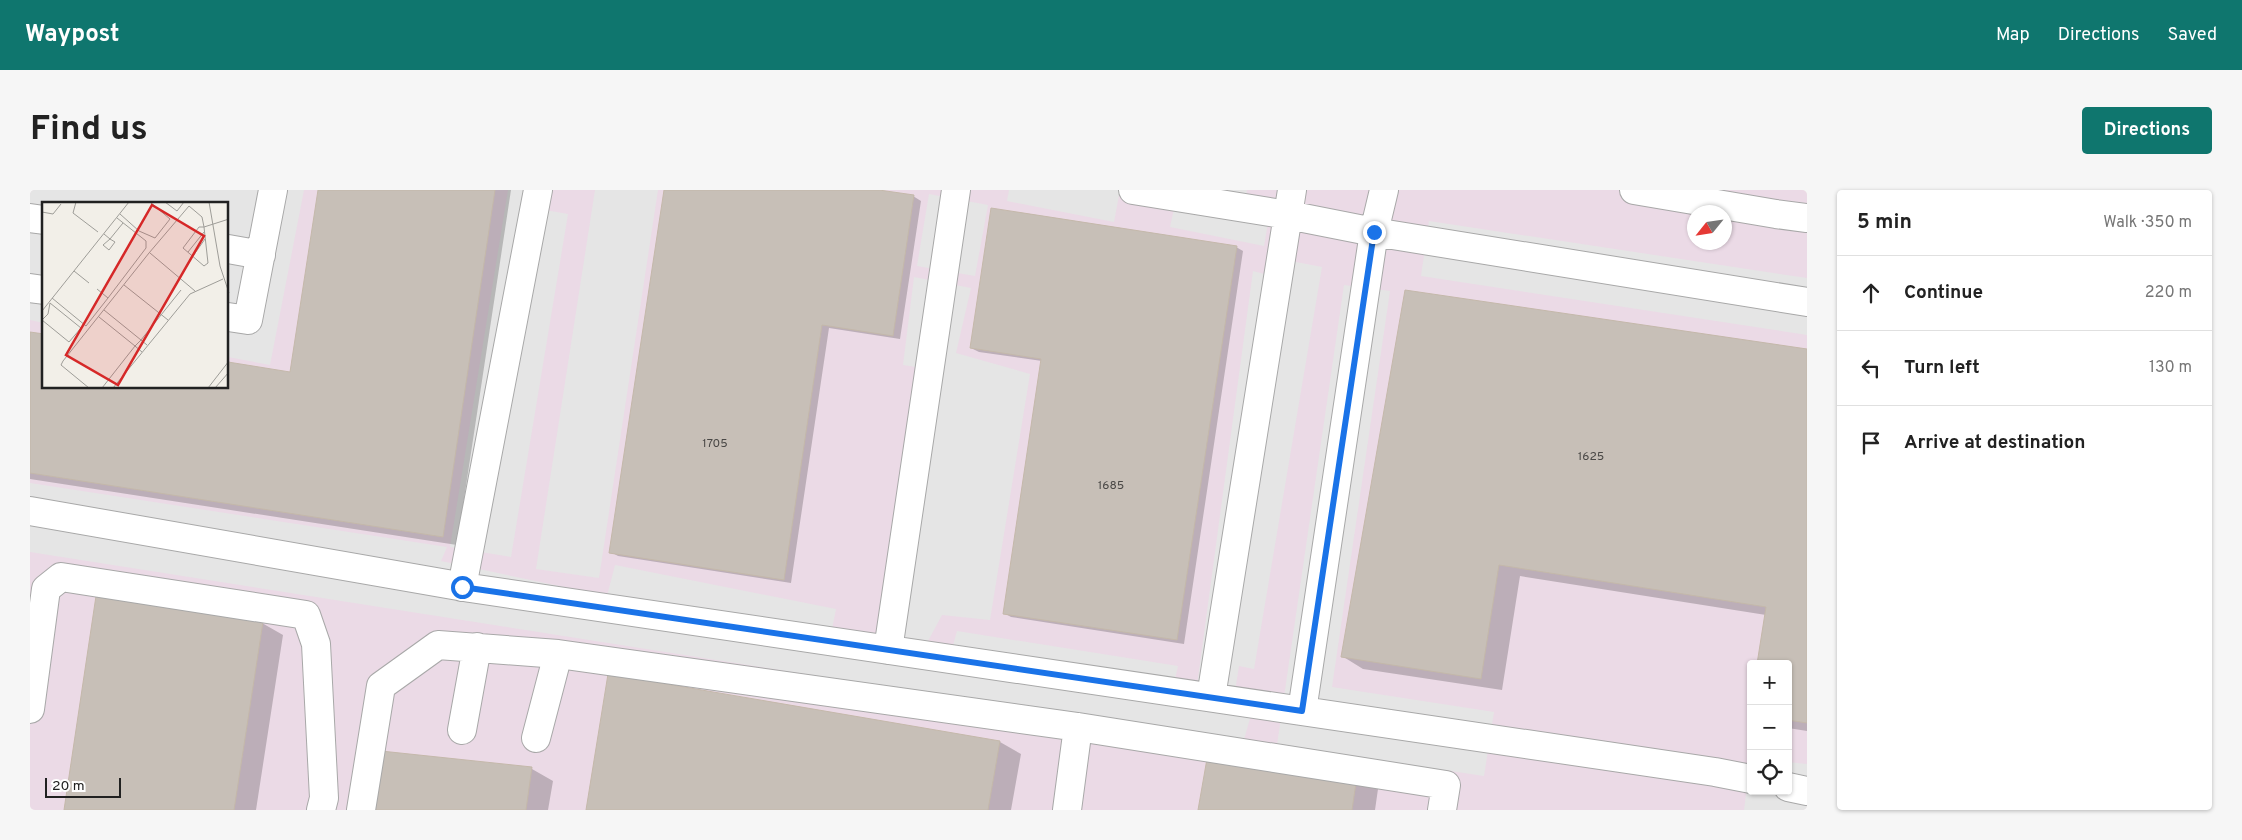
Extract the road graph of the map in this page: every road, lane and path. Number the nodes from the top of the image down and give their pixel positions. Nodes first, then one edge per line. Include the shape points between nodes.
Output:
1 (273, 190) edge
2 (538, 190) edge
3 (956, 190) edge
4 (1133, 190) edge
5 (1384, 190) edge
6 (1634, 190) edge
7 (1290, 203) edge
8 (1807, 218) edge
9 (1374, 232) junction
10 (229, 249) edge
11 (261, 255) junction
12 (1807, 302) edge
13 (229, 317) edge
14 (30, 511) edge
15 (462, 587) junction
16 (477, 647) junction
17 (888, 650) junction
18 (558, 654) junction
19 (1211, 698) junction
20 (30, 709) edge
21 (1302, 711) junction
22 (1078, 727) junction
23 (462, 730) dead end
24 (536, 738) dead end
25 (1747, 778) edge
26 (1792, 788) edge
27 (1807, 791) edge
28 (321, 810) edge
29 (361, 810) edge
30 (1067, 810) edge
31 (1442, 810) edge

1 - 11 street
2 - 15 street
3 - 17 street
4 - 7 street
5 - 9 street
6 - 8 street
7 - 9 street
7 - 19 street
9 - 12 street
9 - 21 street
10 - 11 street
11 - 13 street via 248,320
14 - 15 street
15 - 17 street
16 - 18 street
16 - 23 street
16 - 29 street via 438,645 381,686
17 - 19 street
18 - 22 street
18 - 24 street
19 - 21 street
20 - 28 street via 46,589 60,577 306,615 316,644 324,798
21 - 25 street
22 - 30 street
22 - 31 street via 1446,785
26 - 27 street

